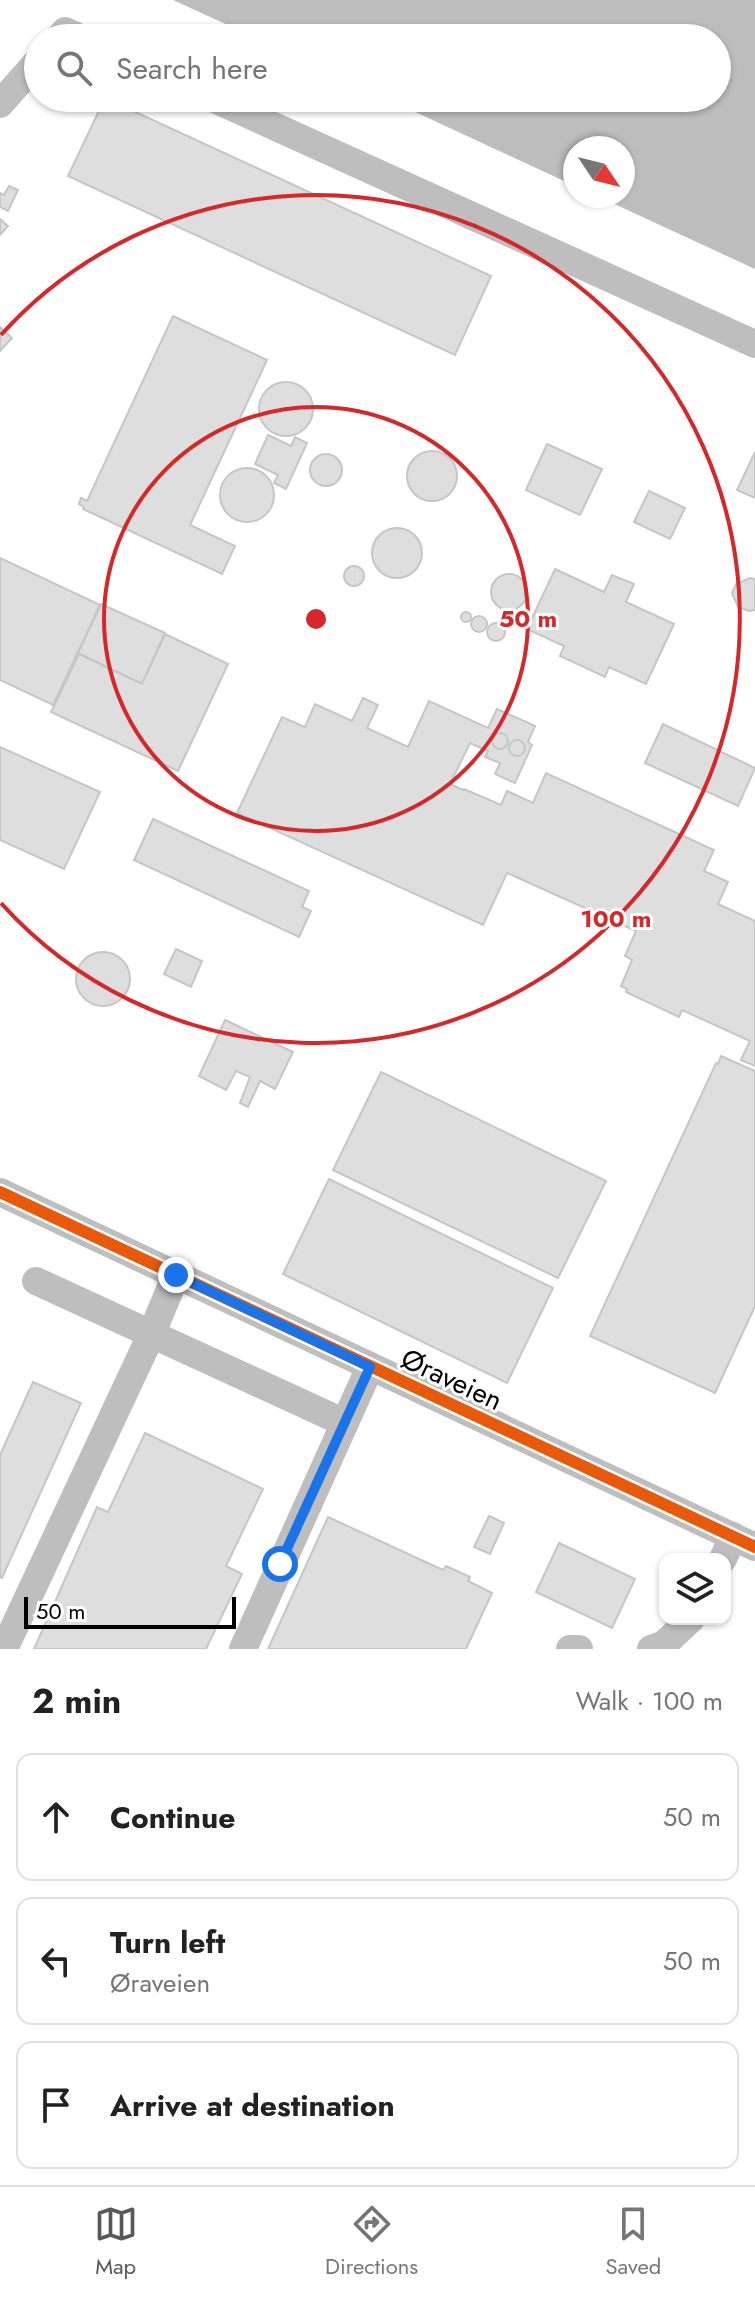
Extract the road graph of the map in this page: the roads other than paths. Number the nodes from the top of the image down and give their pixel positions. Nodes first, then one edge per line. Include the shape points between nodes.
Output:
1 (24, 77) edge
2 (0, 104) edge
3 (243, 112) edge
4 (755, 344) edge
5 (0, 1192) edge
6 (176, 1275) junction
7 (36, 1281) dead end
8 (151, 1335) junction
9 (370, 1367) junction
10 (345, 1423) junction
11 (737, 1547) edge
12 (685, 1625) edge
13 (4, 1649) edge
14 (243, 1649) edge
15 (570, 1649) edge
16 (579, 1649) edge
17 (651, 1649) edge

1 - 2 street
3 - 4 street
5 - 6 street, Øraveien
6 - 8 street
6 - 9 street, Øraveien
7 - 8 street
8 - 10 street
8 - 13 street
9 - 10 street
9 - 11 street, Øraveien
10 - 14 street
12 - 17 street
15 - 16 street

